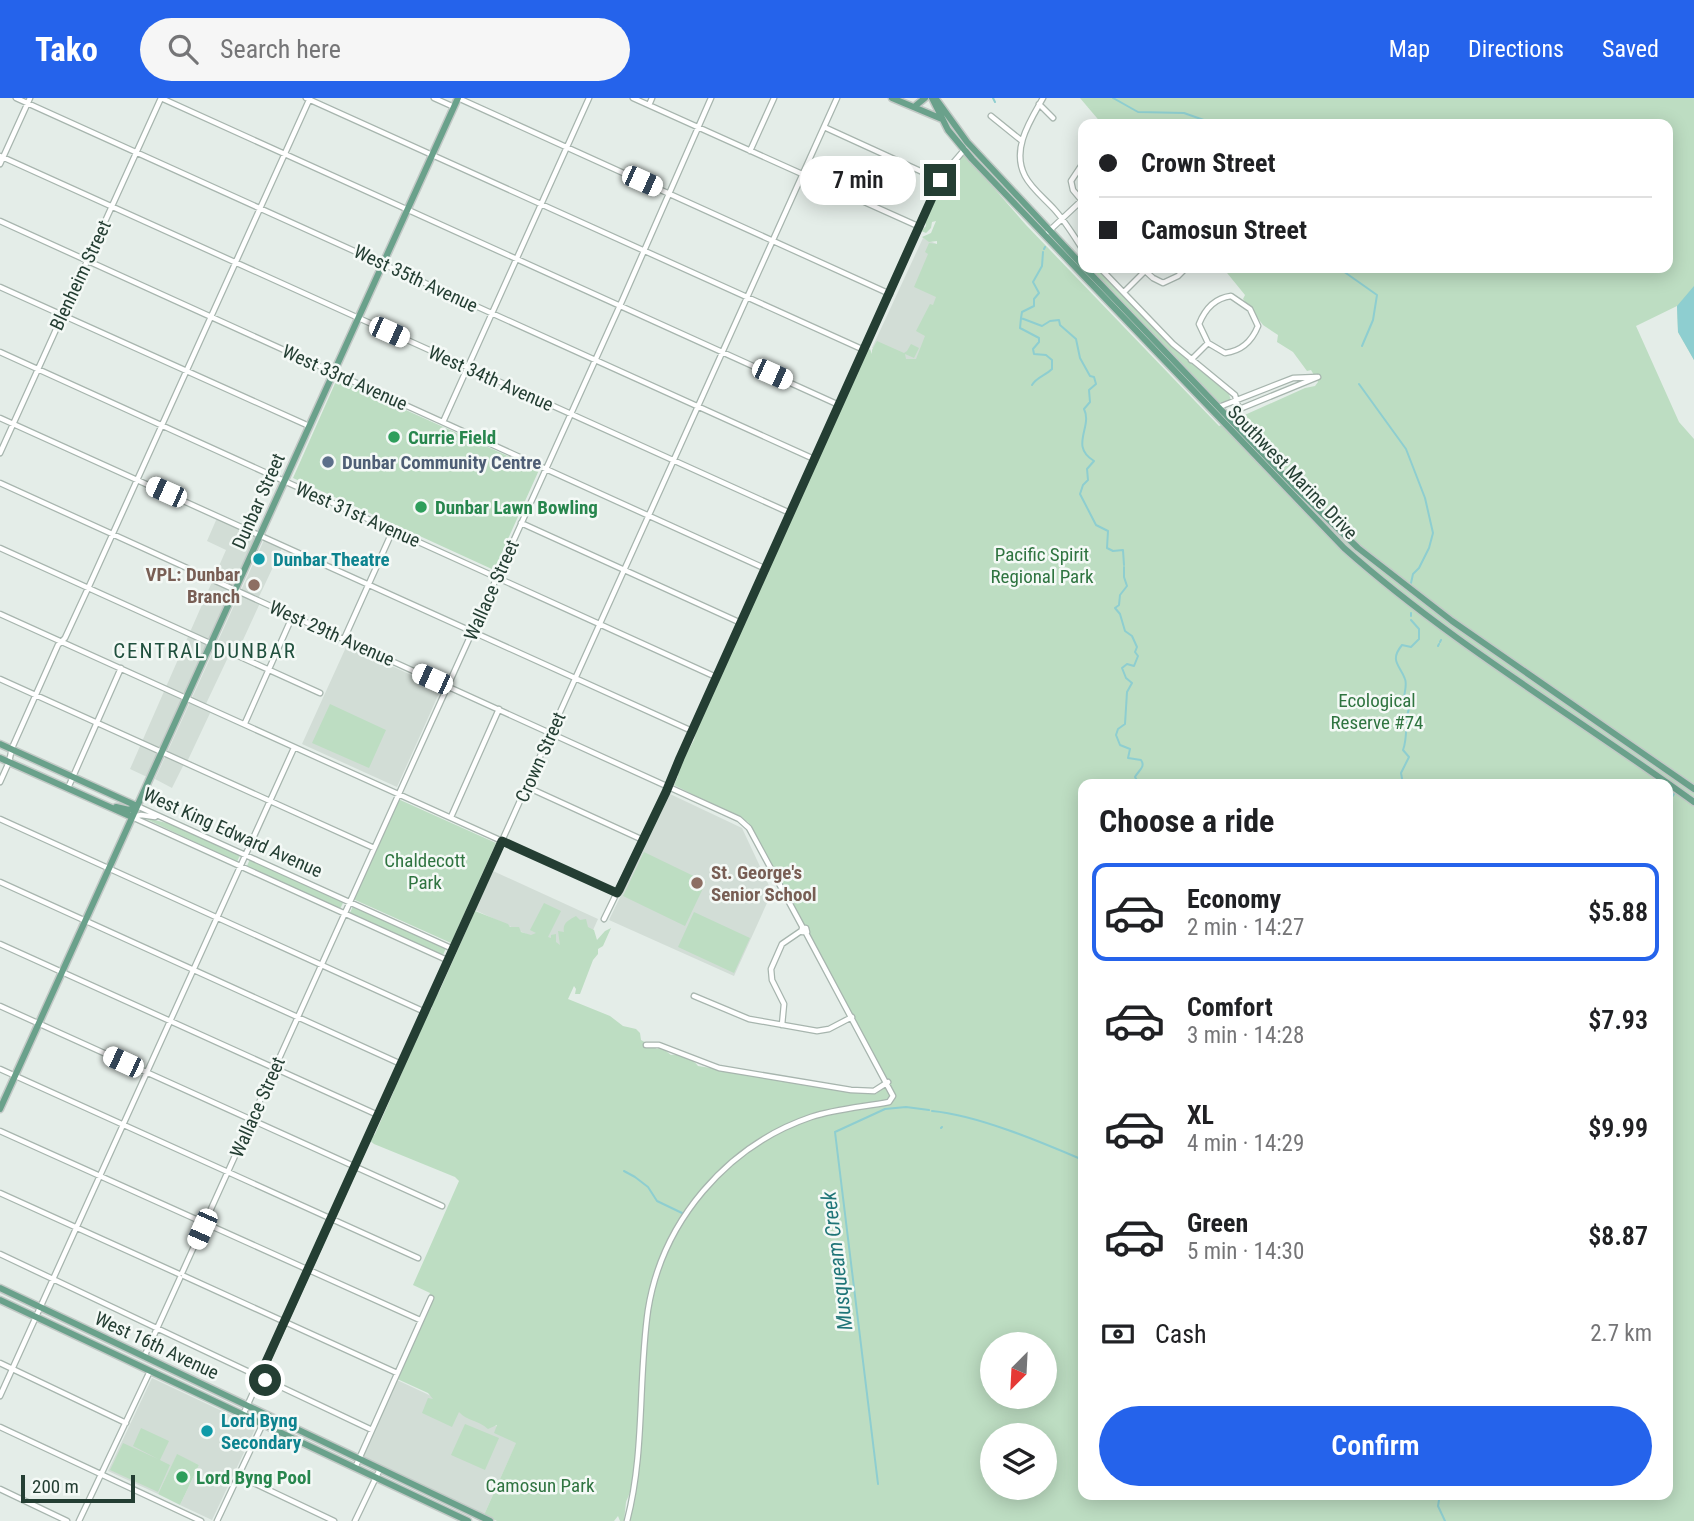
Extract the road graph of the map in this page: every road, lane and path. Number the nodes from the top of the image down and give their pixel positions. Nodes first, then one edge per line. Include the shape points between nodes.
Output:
1 (16, 98) edge
2 (161, 98) edge
3 (434, 98) edge
4 (458, 98) edge
5 (589, 98) edge
6 (633, 98) edge
7 (652, 98) edge
8 (711, 98) edge
9 (774, 98) edge
10 (837, 98) edge
11 (892, 98) edge
12 (925, 98) edge
13 (933, 98) edge
14 (1043, 98) edge
15 (308, 99) edge
16 (29, 100) edge
17 (1039, 104) junction
18 (649, 105) junction
19 (454, 107) junction
20 (914, 107) junction
21 (930, 115) junction
22 (991, 116) dead end
23 (1053, 118) dead end
24 (944, 120) junction
25 (824, 127) junction
26 (698, 128) junction
27 (951, 129) junction
28 (1022, 141) junction
29 (967, 142) junction
30 (566, 147) junction
31 (964, 150) junction
32 (750, 151) junction
33 (136, 152) junction
34 (284, 153) junction
35 (432, 155) junction
36 (1, 157) edge
37 (0, 164) edge
38 (1078, 170) edge
39 (803, 175) junction
40 (940, 180) junction
41 (670, 194) junction
42 (1078, 197) edge
43 (541, 204) junction
44 (1078, 205) edge
45 (112, 206) junction
46 (260, 208) junction
47 (407, 209) junction
48 (1062, 219) junction
49 (0, 221) edge
50 (920, 228) junction
51 (1047, 233) junction
52 (773, 241) junction
53 (1078, 243) edge
54 (644, 251) junction
55 (516, 258) junction
56 (87, 260) junction
57 (1078, 261) edge
58 (235, 262) junction
59 (383, 263) junction
60 (1078, 266) edge
61 (1085, 273) edge
62 (1090, 273) edge
63 (1105, 273) edge
64 (1140, 273) edge
65 (1148, 273) edge
66 (1181, 273) edge
67 (0, 287) edge
68 (1124, 292) junction
69 (890, 294) junction
70 (748, 298) junction
71 (620, 305) junction
72 (492, 313) junction
73 (62, 315) junction
74 (211, 316) junction
75 (358, 318) junction
76 (1209, 343) junction
77 (864, 350) junction
78 (0, 352) edge
79 (723, 352) junction
80 (595, 360) junction
81 (1191, 360) junction
82 (467, 367) junction
83 (38, 369) junction
84 (186, 371) junction
85 (334, 372) junction
86 (1235, 401) junction
87 (839, 405) junction
88 (699, 406) junction
89 (1219, 407) junction
90 (1239, 410) junction
91 (570, 414) junction
92 (1222, 417) junction
93 (0, 418) edge
94 (443, 422) junction
95 (13, 424) junction
96 (162, 425) junction
97 (309, 426) junction
98 (0, 453) edge
99 (814, 459) junction
100 (674, 461) junction
101 (546, 468) junction
102 (137, 479) junction
103 (285, 481) junction
104 (0, 483) edge
105 (790, 513) junction
106 (649, 515) junction
107 (521, 523) junction
108 (393, 530) junction
109 (113, 534) junction
110 (260, 535) junction
111 (0, 548) edge
112 (625, 569) junction
113 (766, 569) junction
114 (497, 577) junction
115 (369, 584) junction
116 (88, 588) junction
117 (235, 589) junction
118 (0, 614) edge
119 (293, 615) junction
120 (741, 623) junction
121 (600, 624) junction
122 (472, 632) junction
123 (344, 639) junction
124 (62, 641) junction
125 (211, 643) junction
126 (121, 668) junction
127 (268, 670) junction
128 (716, 677) junction
129 (575, 678) junction
130 (0, 679) edge
131 (447, 686) junction
132 (320, 693) dead end
133 (36, 695) junction
134 (186, 698) junction
135 (499, 709) junction
136 (97, 723) junction
137 (244, 724) junction
138 (692, 731) junction
139 (551, 733) junction
140 (0, 744) edge
141 (294, 748) junction
142 (11, 750) junction
143 (162, 752) junction
144 (0, 758) edge
145 (9, 762) junction
146 (73, 777) junction
147 (1661, 779) edge
148 (0, 782) edge
149 (669, 786) junction
150 (527, 787) junction
151 (1673, 787) edge
152 (68, 788) junction
153 (1694, 789) edge
154 (399, 795) junction
155 (271, 801) junction
156 (1694, 802) edge
157 (138, 806) junction
158 (111, 808) junction
159 (132, 817) junction
160 (451, 817) junction
161 (0, 820) edge
162 (168, 820) junction
163 (643, 840) junction
164 (502, 841) junction
165 (374, 848) junction
166 (246, 855) junction
167 (241, 866) junction
168 (109, 869) junction
169 (0, 882) edge
170 (617, 893) junction
171 (349, 902) junction
172 (344, 913) junction
173 (218, 918) junction
174 (604, 919) dead end
175 (86, 920) junction
176 (803, 931) junction
177 (0, 944) edge
178 (453, 949) junction
179 (447, 960) junction
180 (321, 965) junction
181 (194, 970) junction
182 (62, 972) junction
183 (694, 996) dead end
184 (0, 1006) edge
185 (425, 1012) junction
186 (298, 1017) junction
187 (852, 1017) junction
188 (171, 1022) junction
189 (39, 1024) junction
190 (782, 1025) junction
191 (646, 1045) dead end
192 (401, 1064) junction
193 (274, 1068) junction
194 (0, 1069) edge
195 (147, 1073) junction
196 (15, 1076) junction
197 (888, 1082) junction
198 (0, 1109) edge
199 (378, 1115) junction
200 (251, 1120) junction
201 (124, 1125) junction
202 (0, 1130) edge
203 (355, 1167) junction
204 (228, 1172) junction
205 (101, 1176) junction
206 (0, 1194) edge
207 (442, 1206) dead end
208 (331, 1218) junction
209 (205, 1223) junction
210 (77, 1228) junction
211 (0, 1254) edge
212 (418, 1258) dead end
213 (308, 1270) junction
214 (181, 1275) junction
215 (54, 1280) junction
216 (0, 1288) edge
217 (431, 1298) dead end
218 (0, 1300) edge
219 (41, 1308) junction
220 (37, 1317) junction
221 (420, 1320) junction
222 (285, 1322) junction
223 (157, 1328) junction
224 (144, 1357) junction
225 (0, 1363) edge
226 (13, 1369) junction
227 (150, 1371) junction
228 (397, 1373) junction
229 (260, 1377) junction
230 (0, 1396) edge
231 (247, 1405) junction
232 (243, 1415) junction
233 (267, 1415) junction
234 (126, 1423) junction
235 (263, 1424) junction
236 (0, 1426) edge
237 (372, 1430) junction
238 (359, 1459) junction
239 (355, 1468) junction
240 (380, 1469) junction
241 (101, 1474) junction
242 (239, 1476) junction
243 (376, 1478) junction
244 (0, 1489) edge
245 (67, 1521) edge
246 (79, 1521) edge
247 (201, 1521) edge
248 (217, 1521) edge
249 (334, 1521) edge
250 (355, 1521) edge
251 (468, 1521) edge
252 (490, 1521) edge
253 (627, 1521) edge

1 - 16 street, West 35th Avenue
2 - 33 street, Blenheim Street
2 - 34 street
3 - 19 street
4 - 19 main road, Dunbar Street
4 - 30 street
5 - 30 street
6 - 18 street
7 - 18 street
8 - 26 street, Wallace Street
9 - 32 street
10 - 25 street, Crown Street
11 - 20 main road
12 - 20 main road
13 - 24 main road, Southwest Marine Drive
13 - 27 main road, Southwest Marine Drive
14 - 17 street
15 - 34 street
15 - 35 street
16 - 33 street, West 35th Avenue
16 - 36 street
17 - 23 street
17 - 28 street
18 - 26 street
19 - 35 main road, Dunbar Street
20 - 21 main road
21 - 24 main road
21 - 27 main road
22 - 28 street
24 - 27 main road
25 - 39 street, Crown Street
25 - 40 street
26 - 32 street
26 - 41 street, Wallace Street
27 - 29 main road, Southwest Marine Drive
27 - 31 main road, Southwest Marine Drive
28 - 48 street via 1024,175
29 - 31 street
29 - 51 main road, Southwest Marine Drive
30 - 41 street
30 - 43 street
31 - 40 street
31 - 51 main road, Southwest Marine Drive
32 - 39 street
33 - 45 street, Blenheim Street
33 - 46 street, West 35th Avenue
34 - 46 street
34 - 47 street
35 - 43 street
35 - 47 main road, Dunbar Street
36 - 37 street
36 - 45 street, West 34th Avenue
38 - 42 street via 1071,181
39 - 50 street
39 - 52 street, Crown Street
40 - 50 street
41 - 52 street
41 - 54 street, Wallace Street
43 - 54 street
43 - 55 street
44 - 48 street
45 - 56 street, Blenheim Street
45 - 58 street, West 34th Avenue
46 - 58 street
46 - 59 street, West 35th Avenue
47 - 55 street
47 - 59 main road, Dunbar Street
48 - 51 street
48 - 53 street
49 - 56 street, West 33rd Avenue
50 - 69 street
51 - 57 main road, Southwest Marine Drive
51 - 60 main road, Southwest Marine Drive
52 - 69 street
52 - 70 street, Crown Street
54 - 70 street
54 - 71 street, Wallace Street
55 - 71 street
55 - 72 street
56 - 73 street, Blenheim Street
56 - 74 street, West 33rd Avenue
58 - 74 street
58 - 75 street, West 34th Avenue
59 - 72 street, West 35th Avenue
59 - 75 main road, Dunbar Street
61 - 92 main road, Southwest Marine Drive
62 - 89 main road, Southwest Marine Drive
63 - 68 street
64 - 68 street
65 - 66 street via 1163,283
67 - 73 street
68 - 81 street
69 - 77 street
70 - 77 street
70 - 79 street, Crown Street
71 - 79 street
71 - 80 street, Wallace Street
72 - 80 street, West 35th Avenue
72 - 82 street
73 - 83 street, Blenheim Street
73 - 84 street
74 - 84 street
74 - 85 street, West 33rd Avenue
75 - 82 street, West 34th Avenue
75 - 85 main road, Dunbar Street
76 - 76 street via 1224,354 1242,348 1258,326 1250,309 1231,296 1210,306 1199,324
76 - 81 street
77 - 87 street
78 - 83 street, West 31st Avenue
79 - 87 street
79 - 88 street, Crown Street
80 - 88 street, West 35th Avenue
80 - 91 street, Wallace Street
81 - 86 street via 1235,395
82 - 91 street, West 34th Avenue
82 - 94 street
83 - 95 street, Blenheim Street
83 - 96 street, West 31st Avenue
84 - 96 street
84 - 97 street
85 - 94 street, West 33rd Avenue
85 - 97 main road, Dunbar Street
86 - 89 street
86 - 90 street
86 - 90 street via 1293,378 1318,377
87 - 99 street
88 - 99 street, West 35th Avenue
88 - 100 street, Crown Street
89 - 92 main road, Southwest Marine Drive
90 - 92 street
91 - 100 street, West 34th Avenue
91 - 101 street, Wallace Street
92 - 147 main road, Southwest Marine Drive via 1344,548 1402,598
92 - 153 main road, Southwest Marine Drive via 1374,562
93 - 95 street
94 - 101 street, West 33rd Avenue
95 - 98 street, Blenheim Street
95 - 102 street
96 - 102 street
96 - 103 street, West 31st Avenue
97 - 103 main road, Dunbar Street
99 - 105 street
100 - 105 street, West 34th Avenue
100 - 106 street, Crown Street
101 - 106 street, West 33rd Avenue
101 - 107 street, Wallace Street
102 - 109 street
102 - 110 street
103 - 108 street, West 31st Avenue
103 - 110 main road, Dunbar Street
104 - 109 street, West 29th Avenue
105 - 113 street
106 - 112 street, Crown Street
106 - 113 street, West 33rd Avenue
107 - 112 street
107 - 114 street, Wallace Street
108 - 114 street, West 31st Avenue
108 - 115 street
109 - 116 street
109 - 117 street, West 29th Avenue
110 - 115 street
110 - 117 main road, Dunbar Street
111 - 116 street
112 - 120 street
112 - 121 street, Crown Street
113 - 120 street
114 - 121 street, West 31st Avenue
114 - 122 street, Wallace Street
115 - 122 street
115 - 123 street
116 - 124 street
116 - 125 street
117 - 119 street, West 29th Avenue
117 - 125 main road, Dunbar Street
118 - 124 street
119 - 123 street, West 29th Avenue
119 - 127 street
120 - 128 street
121 - 128 street, West 31st Avenue
121 - 129 street, Crown Street
122 - 129 street
122 - 131 street, Wallace Street
123 - 131 street, West 29th Avenue
124 - 126 street
124 - 133 street
125 - 127 street
125 - 134 main road, Dunbar Street
126 - 134 street
126 - 136 street
127 - 132 street
127 - 137 street
128 - 138 street
129 - 138 street
129 - 139 street, Crown Street
130 - 133 street
131 - 135 street, West 29th Avenue
131 - 154 street, Wallace Street
133 - 136 street
133 - 142 street
134 - 137 street
134 - 143 main road, Dunbar Street
135 - 139 street, West 29th Avenue
135 - 160 street
136 - 143 street
136 - 146 street
137 - 141 street
138 - 149 street
139 - 149 street, West 29th Avenue
139 - 150 street, Crown Street
140 - 142 main road, West King Edward Avenue
141 - 154 street
141 - 155 street
142 - 145 street
142 - 146 main road, West King Edward Avenue
143 - 155 street
143 - 157 main road, Dunbar Street
144 - 145 main road, West King Edward Avenue
145 - 148 street
145 - 152 main road, West King Edward Avenue
146 - 152 street
146 - 157 main road, West King Edward Avenue
149 - 163 street
149 - 176 street, West 29th Avenue via 745,823
150 - 163 street
150 - 164 street, Crown Street
151 - 156 main road, Southwest Marine Drive
152 - 158 main road, West King Edward Avenue
154 - 160 street
154 - 165 street, Wallace Street
155 - 165 street
155 - 166 street
157 - 158 main road
157 - 159 main road, Dunbar Street
157 - 162 street, West King Edward Avenue
158 - 159 main road, West King Edward Avenue
159 - 162 street
159 - 167 street, West King Edward Avenue
159 - 168 main road, Dunbar Street
160 - 164 street
161 - 168 street
162 - 166 street, West King Edward Avenue
163 - 170 street
164 - 170 street
164 - 178 street, Crown Street
165 - 171 street, Wallace Street
166 - 167 street
166 - 171 street, West King Edward Avenue
167 - 172 street, West King Edward Avenue
167 - 173 street
168 - 173 street
168 - 175 main road, Dunbar Street
169 - 175 street
170 - 174 street
171 - 172 street, Wallace Street
171 - 178 street, West King Edward Avenue
172 - 179 street, West King Edward Avenue
172 - 180 street, Wallace Street
173 - 180 street
173 - 181 street
175 - 181 street
175 - 182 main road, Dunbar Street
176 - 187 street, West 29th Avenue
176 - 190 street via 782,944 771,969 784,1004
177 - 182 street
178 - 179 street, Crown Street
179 - 185 street, Crown Street
180 - 185 street
180 - 186 street, Wallace Street
181 - 186 street
181 - 188 street
182 - 188 street
182 - 189 main road, Dunbar Street
183 - 190 street via 749,1019
184 - 189 street
185 - 192 street, Crown Street
186 - 192 street
186 - 193 street, Wallace Street
187 - 190 street via 822,1031
187 - 197 street, West 29th Avenue
188 - 193 street
188 - 195 street
189 - 195 street
189 - 196 main road, Dunbar Street
191 - 197 street via 659,1045 719,1068 851,1090 874,1091
192 - 199 street, Crown Street
193 - 199 street
193 - 200 street, Wallace Street
194 - 196 street
195 - 200 street
195 - 201 street
196 - 198 main road, Dunbar Street
196 - 201 street
197 - 253 street via 894,1096 889,1102 812,1117 747,1151 698,1196 671,1237 648,1311 637,1469
199 - 203 street, Crown Street
200 - 203 street
200 - 204 street, Wallace Street
201 - 204 street
201 - 205 street
202 - 205 street
203 - 207 street
203 - 208 street, Crown Street
204 - 208 street
204 - 209 street, Wallace Street
205 - 209 street
205 - 210 street
206 - 210 street
208 - 212 street
208 - 213 street, Crown Street
209 - 213 street
209 - 214 street, Wallace Street
210 - 214 street
210 - 215 street
211 - 215 street
213 - 221 street
213 - 222 street, Crown Street
214 - 222 street
214 - 223 street, Wallace Street
215 - 219 street
215 - 223 street
216 - 219 main road, West 16th Avenue
217 - 221 street
218 - 220 main road, West 16th Avenue
219 - 220 street
219 - 224 main road, West 16th Avenue
220 - 226 street
220 - 227 main road, West 16th Avenue
221 - 228 street
222 - 228 street
222 - 229 street, Crown Street
223 - 224 street, Wallace Street
223 - 229 street
224 - 231 main road, West 16th Avenue
225 - 226 street
226 - 230 street
226 - 234 street
227 - 232 main road, West 16th Avenue
227 - 234 street
228 - 237 street
229 - 231 street, Crown Street
229 - 237 street
231 - 232 street, Crown Street
231 - 233 main road, West 16th Avenue
232 - 235 main road, West 16th Avenue
233 - 235 street
233 - 238 main road, West 16th Avenue
234 - 241 street
235 - 239 main road, West 16th Avenue
235 - 242 street
236 - 241 street
237 - 238 street
238 - 239 street
238 - 240 main road, West 16th Avenue
239 - 243 main road, West 16th Avenue
240 - 243 street
240 - 252 main road, West 16th Avenue
241 - 246 street
241 - 247 street
242 - 248 street
242 - 249 street
243 - 250 street
243 - 251 main road, West 16th Avenue
244 - 245 street

